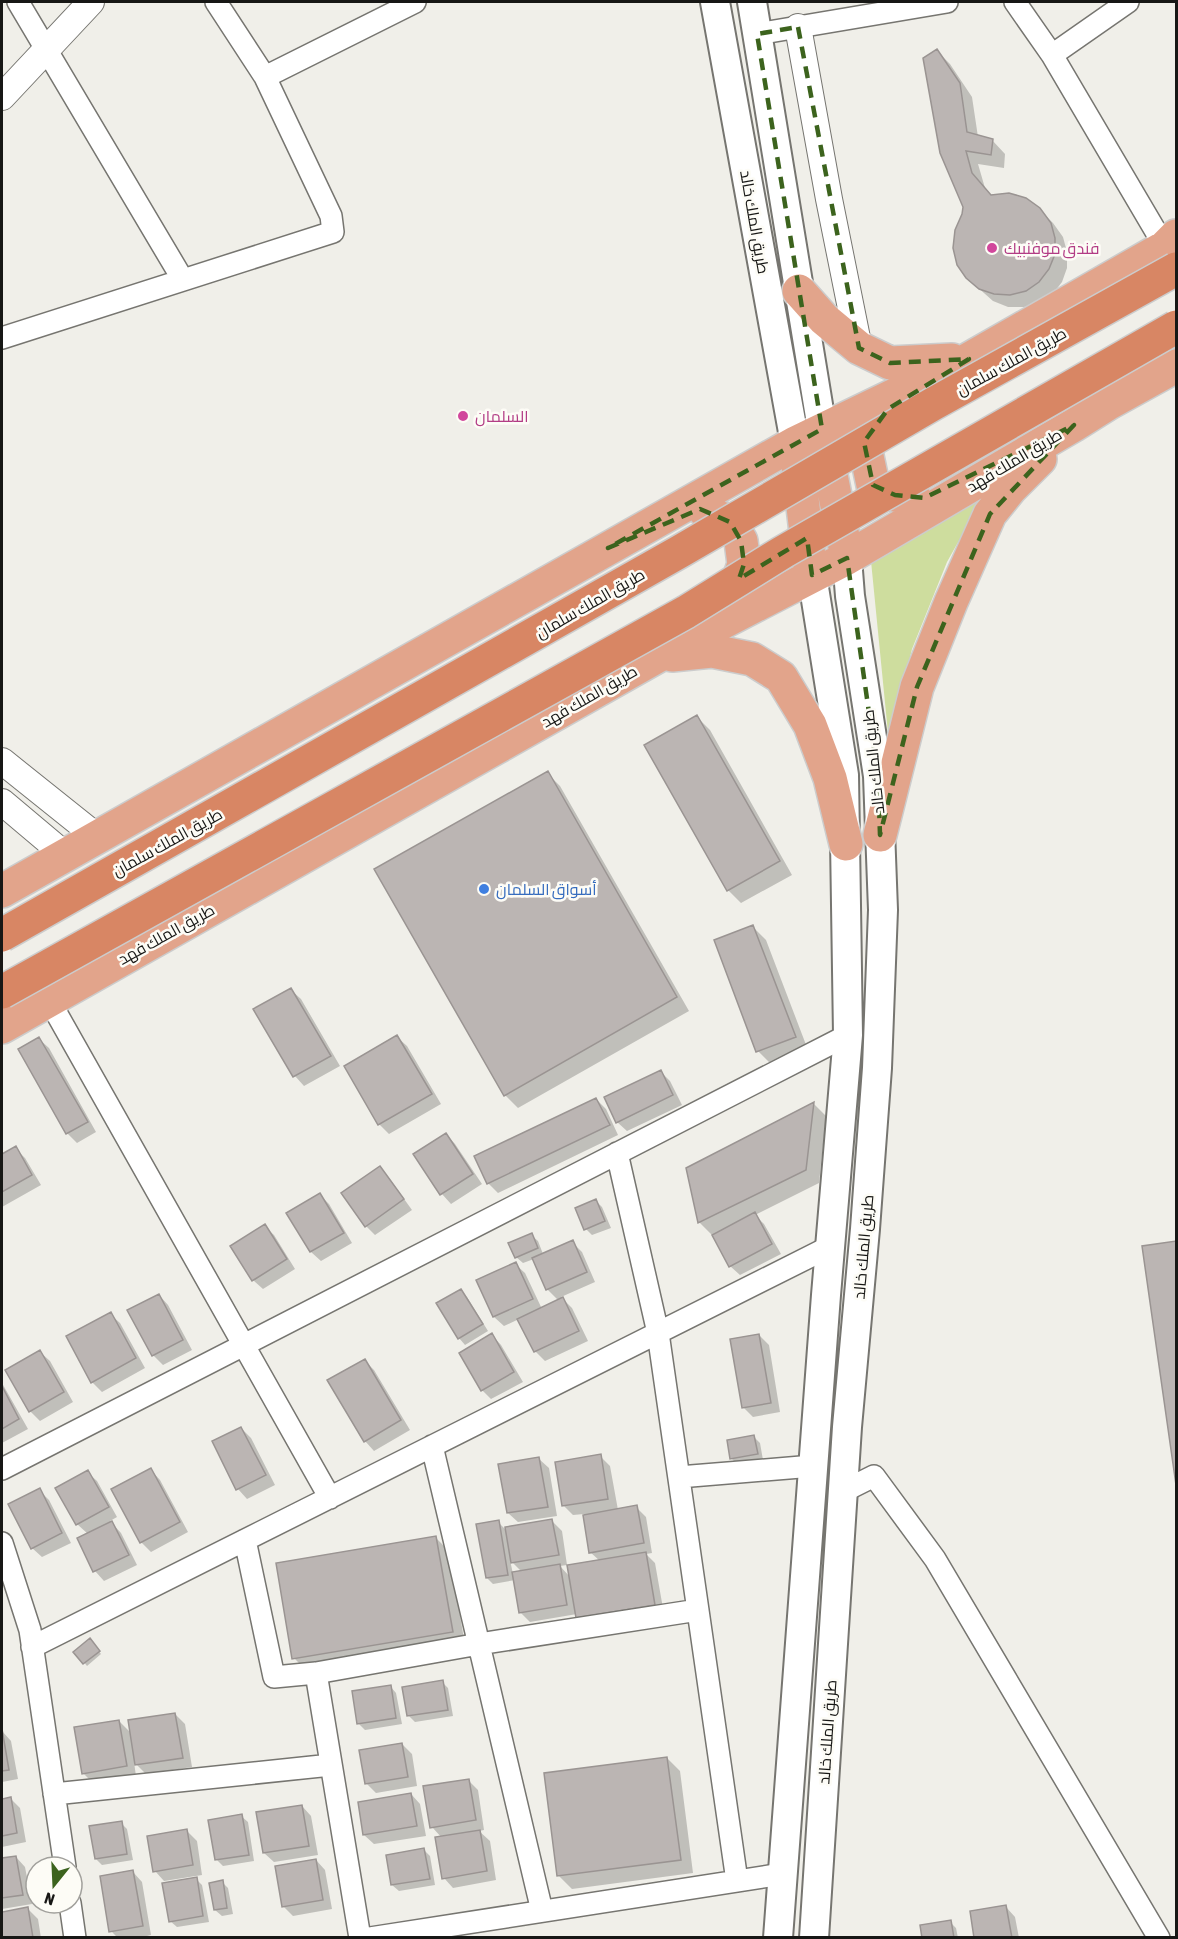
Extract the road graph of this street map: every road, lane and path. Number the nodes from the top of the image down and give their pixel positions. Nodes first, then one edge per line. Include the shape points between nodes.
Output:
1 (18, 2) edge
2 (91, 2) edge
3 (216, 2) edge
4 (415, 2) edge
5 (715, 2) edge
6 (752, 2) edge
7 (947, 2) edge
8 (1015, 2) edge
9 (1128, 2) edge
10 (798, 27) junction
11 (757, 34) junction
12 (46, 48) junction
13 (1052, 55) junction
14 (266, 77) junction
15 (2, 97) edge
16 (1173, 251) edge
17 (183, 280) junction
18 (799, 291) junction
19 (1176, 327) edge
20 (2, 338) edge
21 (859, 348) junction
22 (969, 359) junction
23 (1176, 366) edge
24 (1176, 381) edge
25 (1109, 403) junction
26 (1074, 425) junction
27 (808, 436) junction
28 (608, 548) junction
29 (847, 558) junction
30 (812, 575) junction
31 (661, 654) junction
32 (2, 761) edge
33 (2, 802) edge
34 (880, 835) junction
35 (97, 837) junction
36 (846, 844) junction
37 (65, 855) junction
38 (2, 891) edge
39 (2, 935) edge
40 (2, 992) edge
41 (49, 1000) junction
42 (2, 1027) edge
43 (848, 1035) junction
44 (617, 1153) junction
45 (830, 1247) junction
46 (658, 1333) junction
47 (243, 1345) junction
48 (432, 1446) junction
49 (813, 1466) junction
50 (2, 1469) edge
51 (679, 1477) junction
52 (842, 1492) junction
53 (330, 1498) junction
54 (245, 1540) junction
55 (2, 1544) edge
56 (698, 1610) junction
57 (479, 1644) junction
58 (32, 1647) junction
59 (316, 1673) junction
60 (331, 1765) junction
61 (54, 1794) junction
62 (63, 1855) edge
63 (782, 1874) junction
64 (737, 1881) junction
65 (542, 1911) junction
66 (72, 1915) edge
67 (75, 1938) edge
68 (360, 1938) edge
69 (370, 1938) edge
70 (778, 1938) edge
71 (814, 1938) edge
72 (1159, 1938) edge

1 - 12 street
2 - 12 street
3 - 14 street
4 - 14 street
5 - 27 main road, طريق الملك خالد
6 - 11 main road, طريق الملك خالد
7 - 10 street
8 - 13 street
9 - 13 street
10 - 11 street
10 - 21 street
11 - 18 main road, طريق الملك خالد
12 - 15 street
12 - 17 street
13 - 16 street
14 - 17 street via 331,216 333,232
16 - 22 main road
16 - 39 highway, طريق الملك سلمان, bridge via 933,404
17 - 20 street
18 - 21 main road via 824,319
18 - 27 main road, طريق الملك خالد
19 - 40 highway, bridge via 783,552 686,612
21 - 22 main road via 890,363
22 - 26 main road via 888,409 864,442 873,485 895,495 924,498
22 - 27 main road
23 - 25 main road, طريق الملك فهد
24 - 25 main road
25 - 26 main road, طريق الملك فهد
26 - 29 main road, طريق الملك فهد
26 - 34 main road via 990,514 917,687
27 - 28 main road
27 - 29 main road
27 - 30 main road
28 - 31 main road via 700,509 730,522 741,541 744,564 732,600
28 - 35 main road
29 - 30 main road, طريق الملك فهد
29 - 34 main road, طريق الملك خالد via 878,776
30 - 31 main road, طريق الملك فهد
30 - 36 main road, طريق الملك خالد via 844,775
31 - 36 main road via 712,651 752,659 781,677 810,725 830,778
31 - 41 main road, طريق الملك فهد
32 - 35 street
33 - 37 street
34 - 52 main road, طريق الملك خالد via 883,910 877,1068
35 - 37 main road
36 - 43 main road, طريق الملك خالد
37 - 38 main road
41 - 42 main road, طريق الملك فهد
41 - 47 street
43 - 44 street
43 - 45 main road, طريق الملك خالد
44 - 46 street
44 - 47 street
45 - 46 street
45 - 49 main road, طريق الملك خالد
46 - 48 street
46 - 51 street
47 - 50 street
47 - 53 street
48 - 53 street
48 - 57 street
49 - 51 street
49 - 63 main road, طريق الملك خالد
51 - 56 street
52 - 71 main road, طريق الملك خالد
52 - 72 street via 874,1476 936,1559
53 - 54 street
54 - 58 street
54 - 59 street via 274,1677
55 - 58 street
56 - 57 street
56 - 64 street
57 - 59 street
57 - 65 street
58 - 61 street
59 - 60 street
60 - 61 street
60 - 68 street
61 - 62 street
63 - 64 street
63 - 70 main road, طريق الملك خالد
64 - 65 street
65 - 69 street
66 - 67 street

